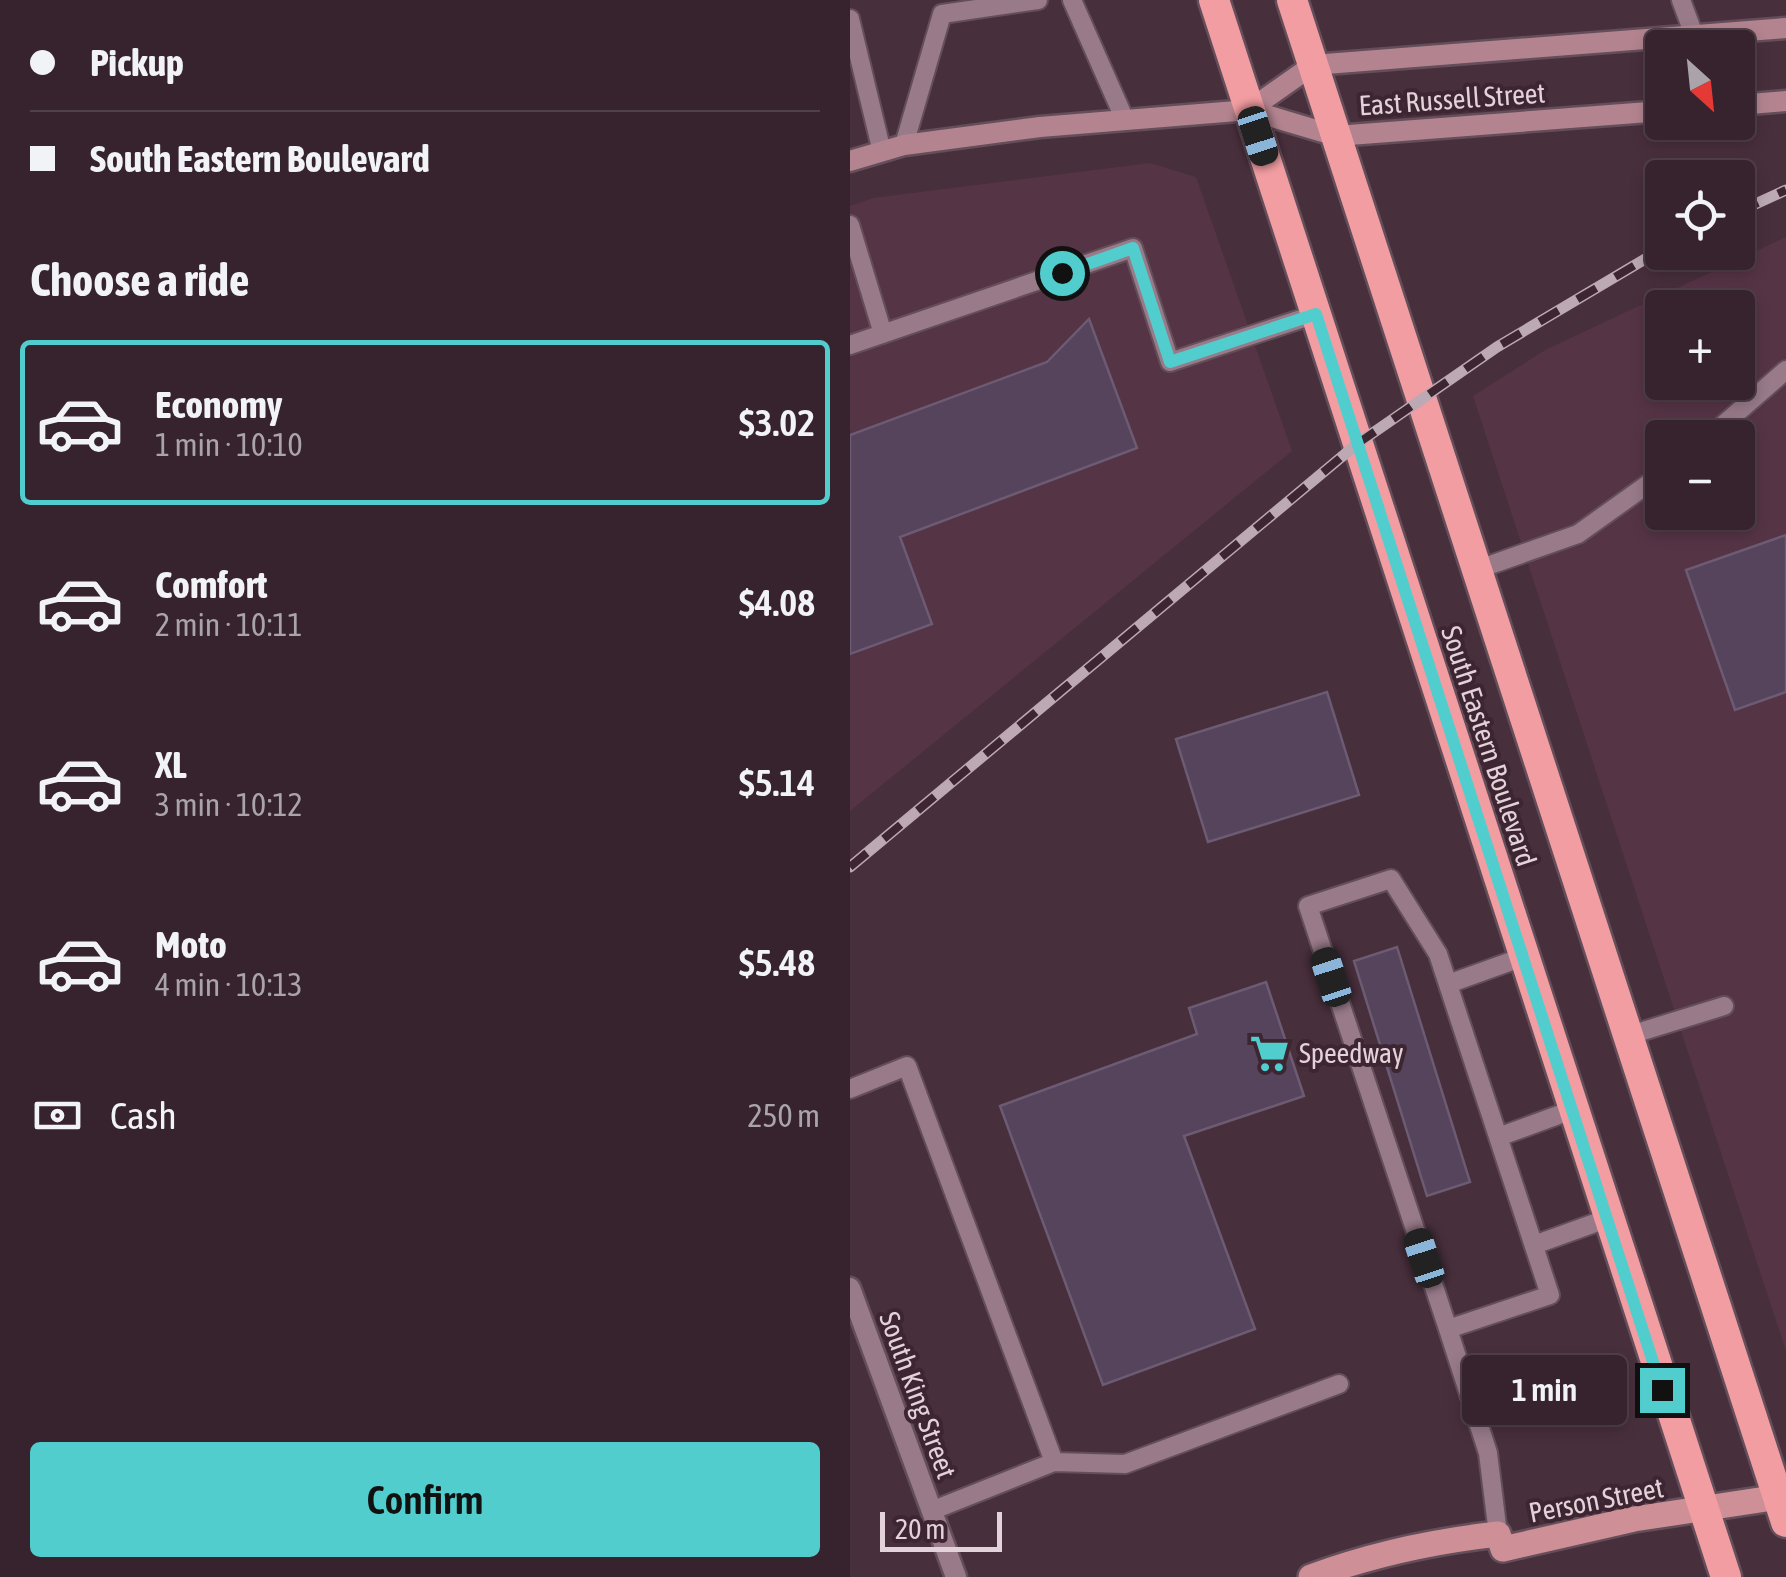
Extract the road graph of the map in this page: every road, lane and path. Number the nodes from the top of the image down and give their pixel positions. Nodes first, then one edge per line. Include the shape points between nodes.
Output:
1 (1038, 0) edge
2 (1072, 0) edge
3 (1214, 0) edge
4 (1292, 0) edge
5 (1681, 0) edge
6 (969, 5) edge
7 (850, 19) edge
8 (1786, 28) edge
9 (1692, 30) edge
10 (1755, 30) edge
11 (1645, 39) edge
12 (1313, 66) junction
13 (1786, 101) edge
14 (1755, 104) edge
15 (1250, 110) junction
16 (1645, 112) edge
17 (1125, 120) junction
18 (1336, 136) junction
19 (904, 145) junction
20 (882, 152) junction
21 (850, 161) edge
22 (850, 225) edge
23 (1316, 314) junction
24 (883, 334) junction
25 (850, 345) edge
26 (1786, 370) edge
27 (1729, 420) edge
28 (1645, 486) edge
29 (1476, 570) junction
30 (1523, 957) junction
31 (1448, 984) junction
32 (1724, 1006) dead end
33 (1627, 1036) junction
34 (850, 1089) edge
35 (1572, 1110) junction
36 (1500, 1136) junction
37 (1606, 1219) junction
38 (1534, 1245) junction
39 (850, 1288) edge
40 (1448, 1329) junction
41 (1339, 1384) dead end
42 (1054, 1462) junction
43 (1783, 1505) edge
44 (932, 1511) junction
45 (1704, 1512) junction
46 (1498, 1534) junction
47 (956, 1577) edge
48 (1312, 1577) edge
49 (1726, 1577) edge

1 - 6 lane
2 - 17 lane
3 - 15 highway, South Eastern Boulevard
4 - 12 highway, South Eastern Boulevard
5 - 9 lane
6 - 19 lane via 942,14
7 - 20 lane
8 - 10 main road, East Russell Street
11 - 12 main road, East Russell Street
12 - 15 main road
12 - 18 highway, South Eastern Boulevard
13 - 14 main road
15 - 17 main road, East Russell Street
15 - 18 main road, East Russell Street
15 - 23 highway, South Eastern Boulevard
16 - 18 main road, East Russell Street
17 - 19 main road, East Russell Street
18 - 29 highway, South Eastern Boulevard
19 - 20 main road, East Russell Street
20 - 21 main road, East Russell Street
22 - 24 lane
23 - 24 lane via 1170,362 1133,248
23 - 30 highway, South Eastern Boulevard
24 - 25 lane
26 - 27 lane
28 - 29 lane via 1578,534
29 - 33 highway, South Eastern Boulevard
30 - 31 lane
30 - 35 highway, South Eastern Boulevard
31 - 36 lane
31 - 40 lane via 1438,954 1391,879 1308,906
32 - 33 lane
33 - 43 highway, South Eastern Boulevard
34 - 42 lane via 907,1066
35 - 36 lane
35 - 37 highway, South Eastern Boulevard
36 - 38 lane
37 - 38 lane
37 - 45 highway, South Eastern Boulevard
38 - 40 lane via 1550,1295
39 - 44 street, South King Street
40 - 46 lane via 1488,1453
41 - 42 lane via 1125,1464
42 - 44 lane
43 - 45 main road, Person Street
44 - 47 street, South King Street
45 - 46 main road, Person Street via 1634,1519 1503,1548
45 - 49 highway, South Eastern Boulevard
46 - 48 main road, Person Street via 1414,1548

